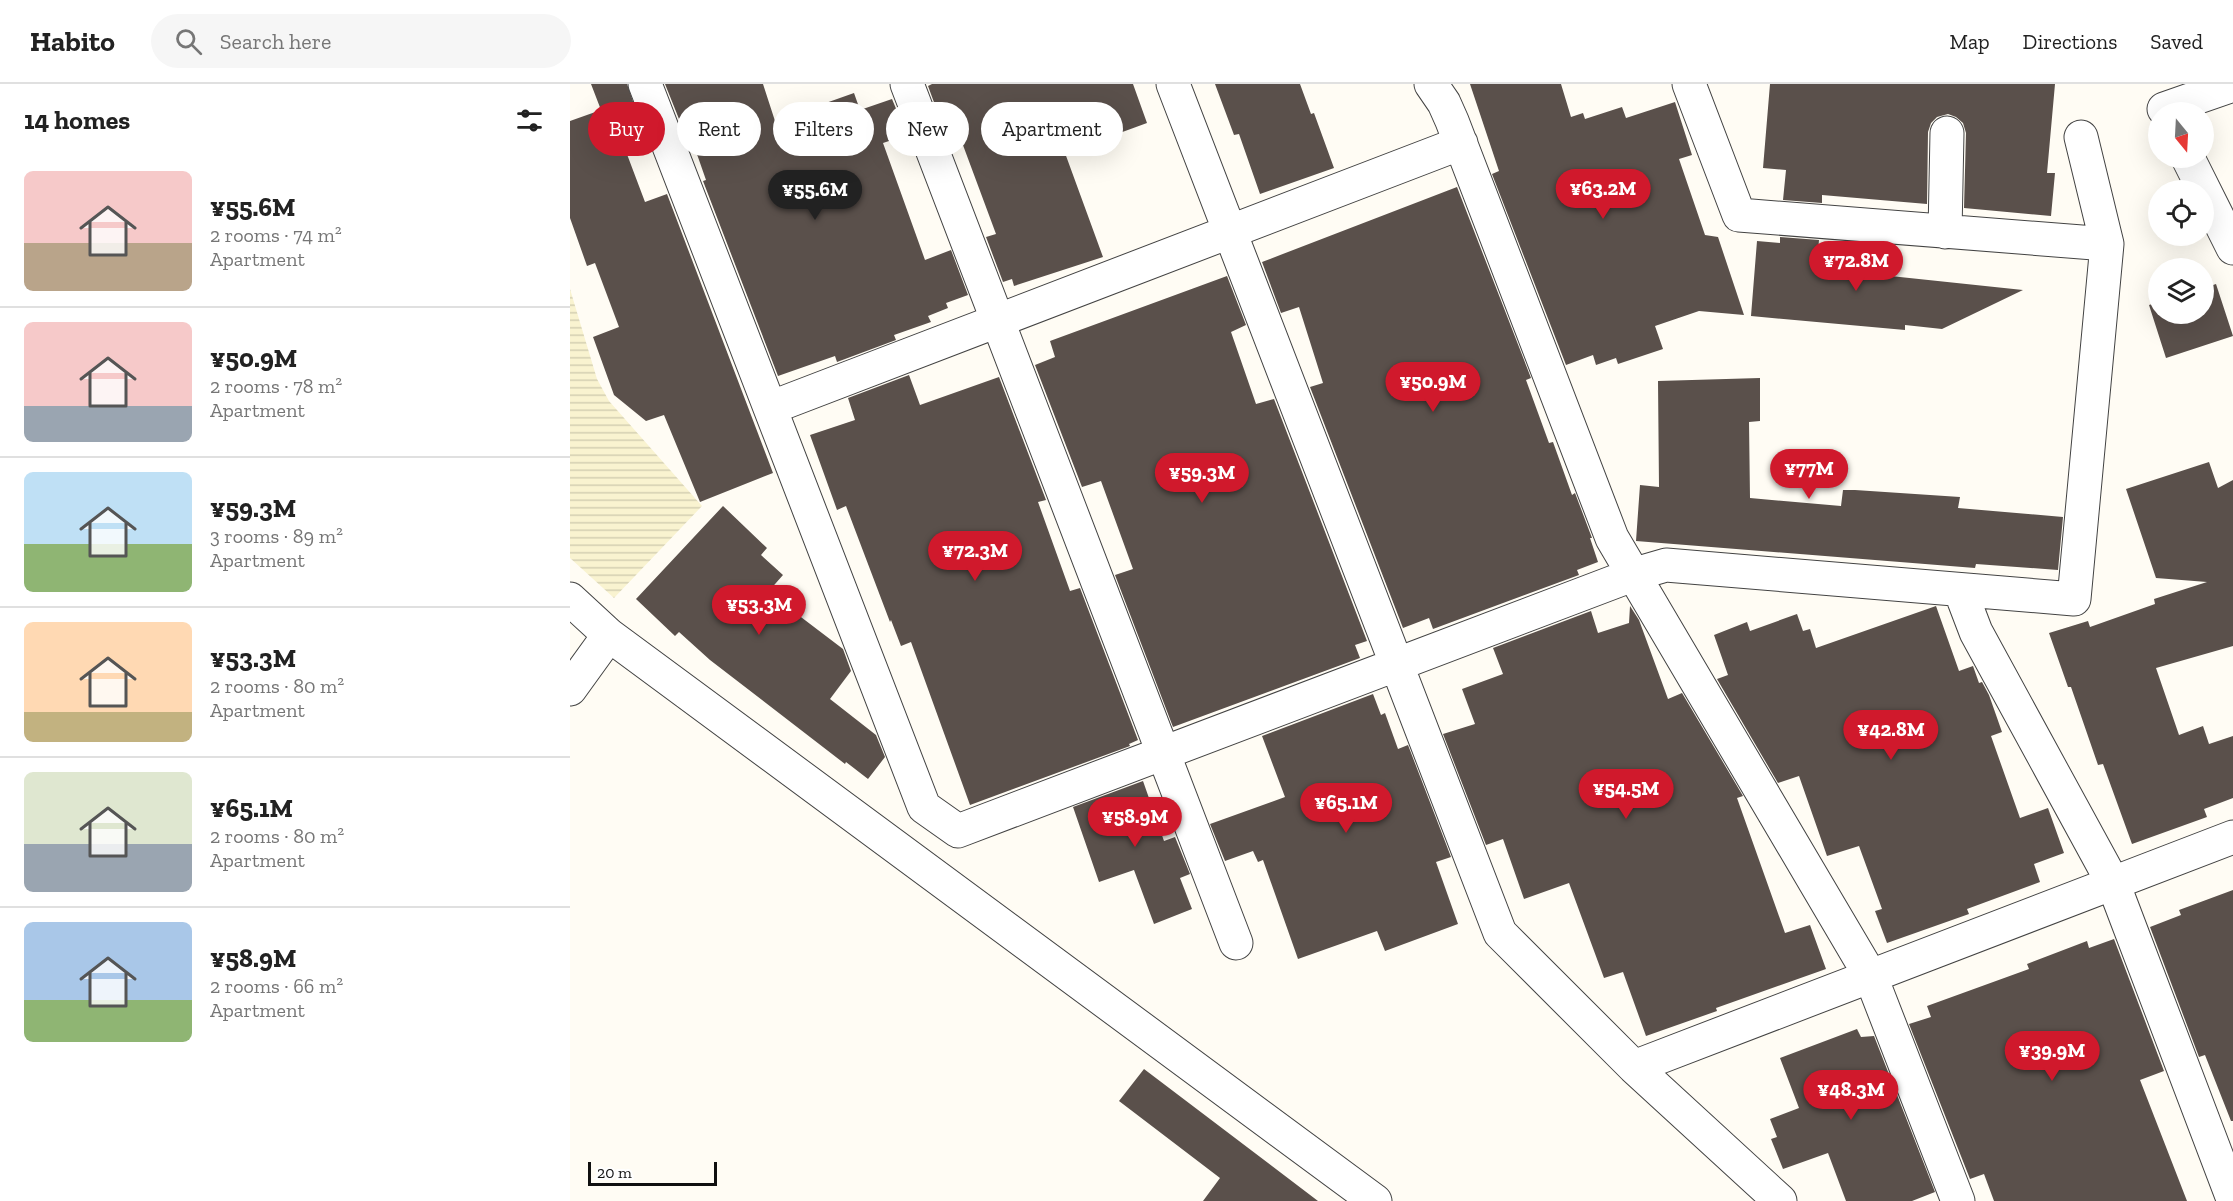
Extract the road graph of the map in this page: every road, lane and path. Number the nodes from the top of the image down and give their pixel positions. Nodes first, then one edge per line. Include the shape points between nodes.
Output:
1 (645, 84) edge
2 (907, 84) edge
3 (1173, 84) edge
4 (1431, 84) edge
5 (1689, 84) edge
6 (2233, 86) edge
7 (2160, 102) edge
8 (1947, 133) dead end
9 (2081, 137) dead end
10 (1461, 143) junction
11 (2193, 168) edge
12 (1231, 231) junction
13 (1945, 232) junction
14 (2107, 244) junction
15 (2233, 248) edge
16 (998, 321) junction
17 (770, 408) junction
18 (1635, 574) junction
19 (1960, 590) junction
20 (570, 598) edge
21 (609, 635) junction
22 (1397, 665) junction
23 (570, 689) edge
24 (1164, 753) junction
25 (2233, 837) edge
26 (2113, 883) junction
27 (1236, 942) dead end
28 (1871, 977) junction
29 (1634, 1067) junction
30 (2233, 1199) edge
31 (1375, 1201) edge
32 (1780, 1201) edge
33 (1958, 1201) edge

1 - 17 street
2 - 16 street
3 - 12 street
4 - 10 street
5 - 13 street via 1739,215
6 - 7 street
8 - 13 street
9 - 14 street
10 - 12 street
10 - 18 street via 1612,538
11 - 15 street
12 - 16 street
12 - 22 street
13 - 14 street
14 - 19 street via 2074,599
16 - 17 street
16 - 24 street
17 - 24 street via 924,807 958,831
18 - 19 street via 1666,565
18 - 22 street
18 - 28 street
19 - 26 street via 1976,632
20 - 21 street
21 - 23 street
21 - 31 street
22 - 24 street
22 - 29 street via 1500,933
24 - 27 street
25 - 26 street
26 - 28 street
26 - 30 street
28 - 29 street
28 - 33 street
29 - 32 street

